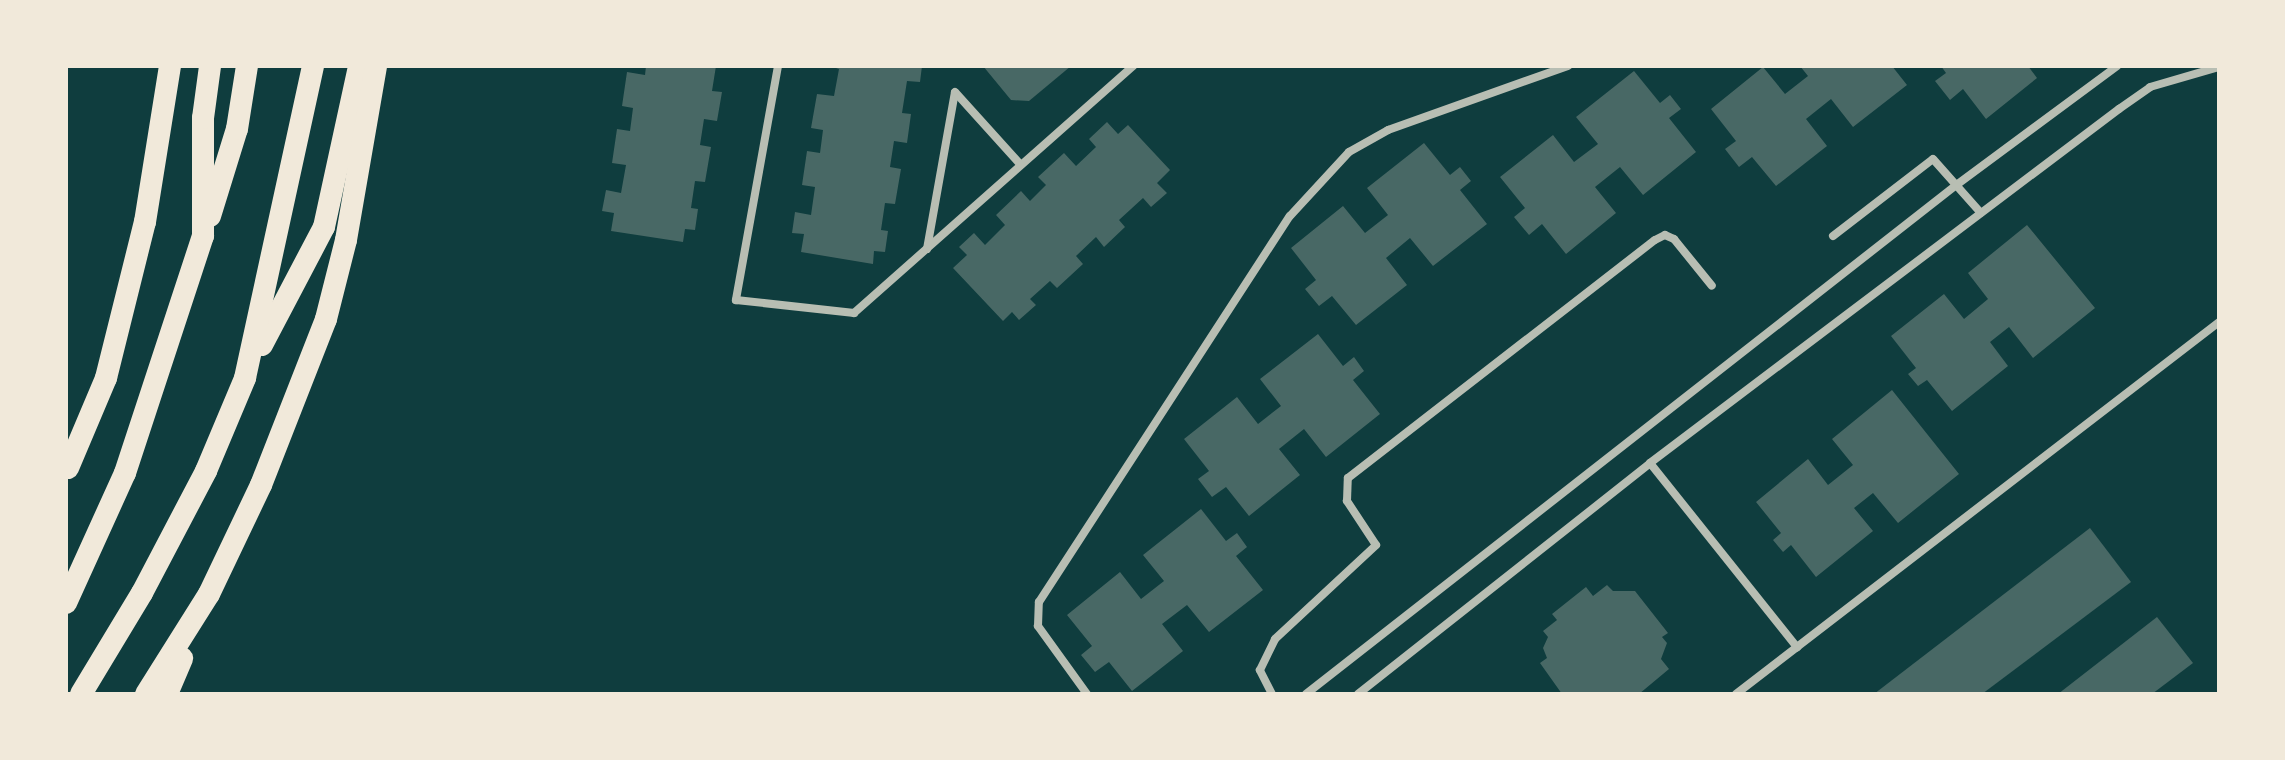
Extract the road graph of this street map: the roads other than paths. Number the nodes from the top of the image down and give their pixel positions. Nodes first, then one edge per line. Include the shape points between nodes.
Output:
1 (170, 66) edge
2 (210, 66) edge
3 (247, 66) edge
4 (307, 66) edge
5 (313, 66) edge
6 (359, 66) edge
7 (376, 66) edge
8 (778, 66) edge
9 (1133, 66) edge
10 (1568, 66) edge
11 (2117, 66) edge
12 (2219, 67) edge
13 (306, 93) junction
14 (1021, 165) junction
15 (1955, 186) junction
16 (1981, 213) junction
17 (203, 236) junction
18 (1833, 236) dead end
19 (927, 249) junction
20 (1712, 286) dead end
21 (2219, 322) edge
22 (245, 378) junction
23 (1650, 463) junction
24 (68, 468) edge
25 (209, 594) junction
26 (66, 603) edge
27 (1797, 647) junction
28 (81, 694) edge
29 (146, 694) edge
30 (167, 694) edge
31 (1087, 694) edge
32 (1272, 694) edge
33 (1306, 694) edge
34 (1358, 694) edge
35 (1736, 694) edge

1 - 24 highway via 145,222 106,378
2 - 17 highway via 203,118
3 - 17 highway via 237,129
4 - 13 highway
5 - 13 highway
6 - 22 highway via 324,227
7 - 25 highway via 364,153 326,319 261,485
8 - 19 street via 736,300 854,313
9 - 14 street
10 - 31 street via 1388,130 1340,160 1290,216 1039,602 1038,626
11 - 15 street
12 - 16 street via 2150,87
13 - 22 highway
14 - 19 street
14 - 19 street via 955,92
15 - 16 street
15 - 18 street via 1933,159
15 - 33 street
16 - 23 street
17 - 26 highway via 125,473
20 - 32 street via 1674,239 1665,235 1655,240 1348,478 1347,501 1376,545 1275,639 1260,670
21 - 27 street
22 - 28 highway via 206,471
23 - 27 street
23 - 34 street
25 - 29 highway
25 - 30 highway
27 - 35 street

